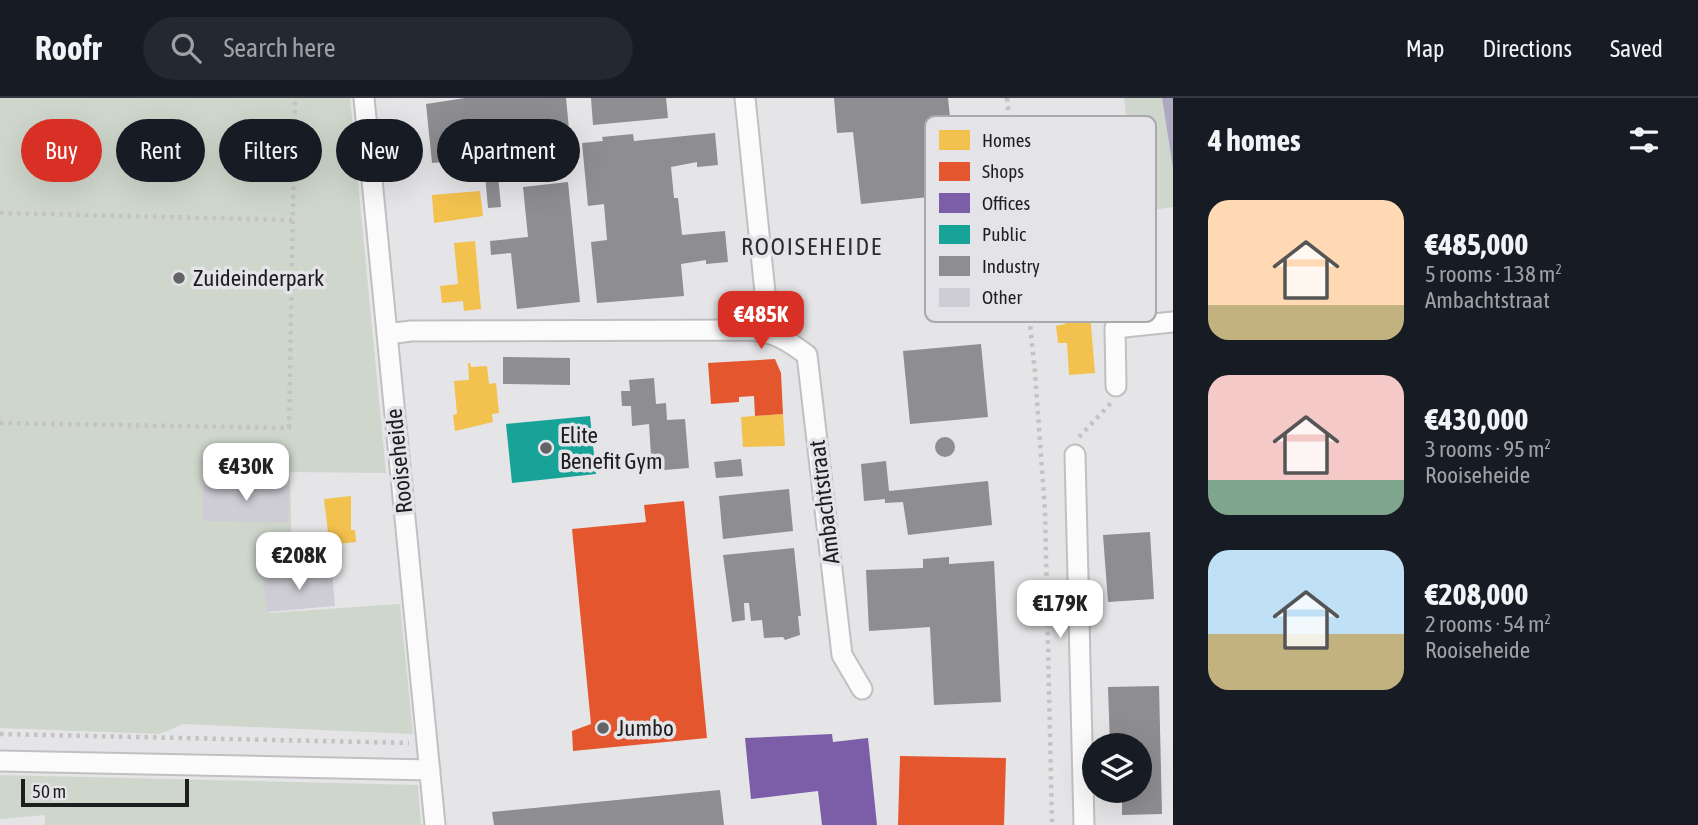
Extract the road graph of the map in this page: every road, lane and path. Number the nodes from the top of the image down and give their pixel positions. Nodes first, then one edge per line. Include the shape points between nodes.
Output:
1 (295, 98) edge
2 (364, 98) edge
3 (745, 98) edge
4 (1007, 98) edge
5 (1009, 116) edge
6 (0, 213) edge
7 (293, 220) junction
8 (1029, 322) edge
9 (1173, 322) edge
10 (769, 331) junction
11 (387, 334) junction
12 (1116, 386) joint
13 (0, 423) edge
14 (1075, 455) joint
15 (862, 689) dead end
16 (0, 734) edge
17 (427, 744) junction
18 (0, 761) edge
19 (430, 770) junction
20 (435, 825) edge
21 (1052, 825) edge
22 (1084, 825) edge

1 - 7 path
2 - 11 street, Rooiseheide
3 - 10 street
4 - 5 path
6 - 7 path
7 - 13 path via 289,429
8 - 21 path via 1045,510
9 - 12 street via 1115,328
10 - 11 street
10 - 15 street, Ambachtstraat via 807,355 842,655
11 - 17 street, Rooiseheide
12 - 14 path via 1115,397 1077,441
14 - 22 street
16 - 17 path
17 - 19 street, Rooiseheide
18 - 19 street
19 - 20 street, Rooiseheide

